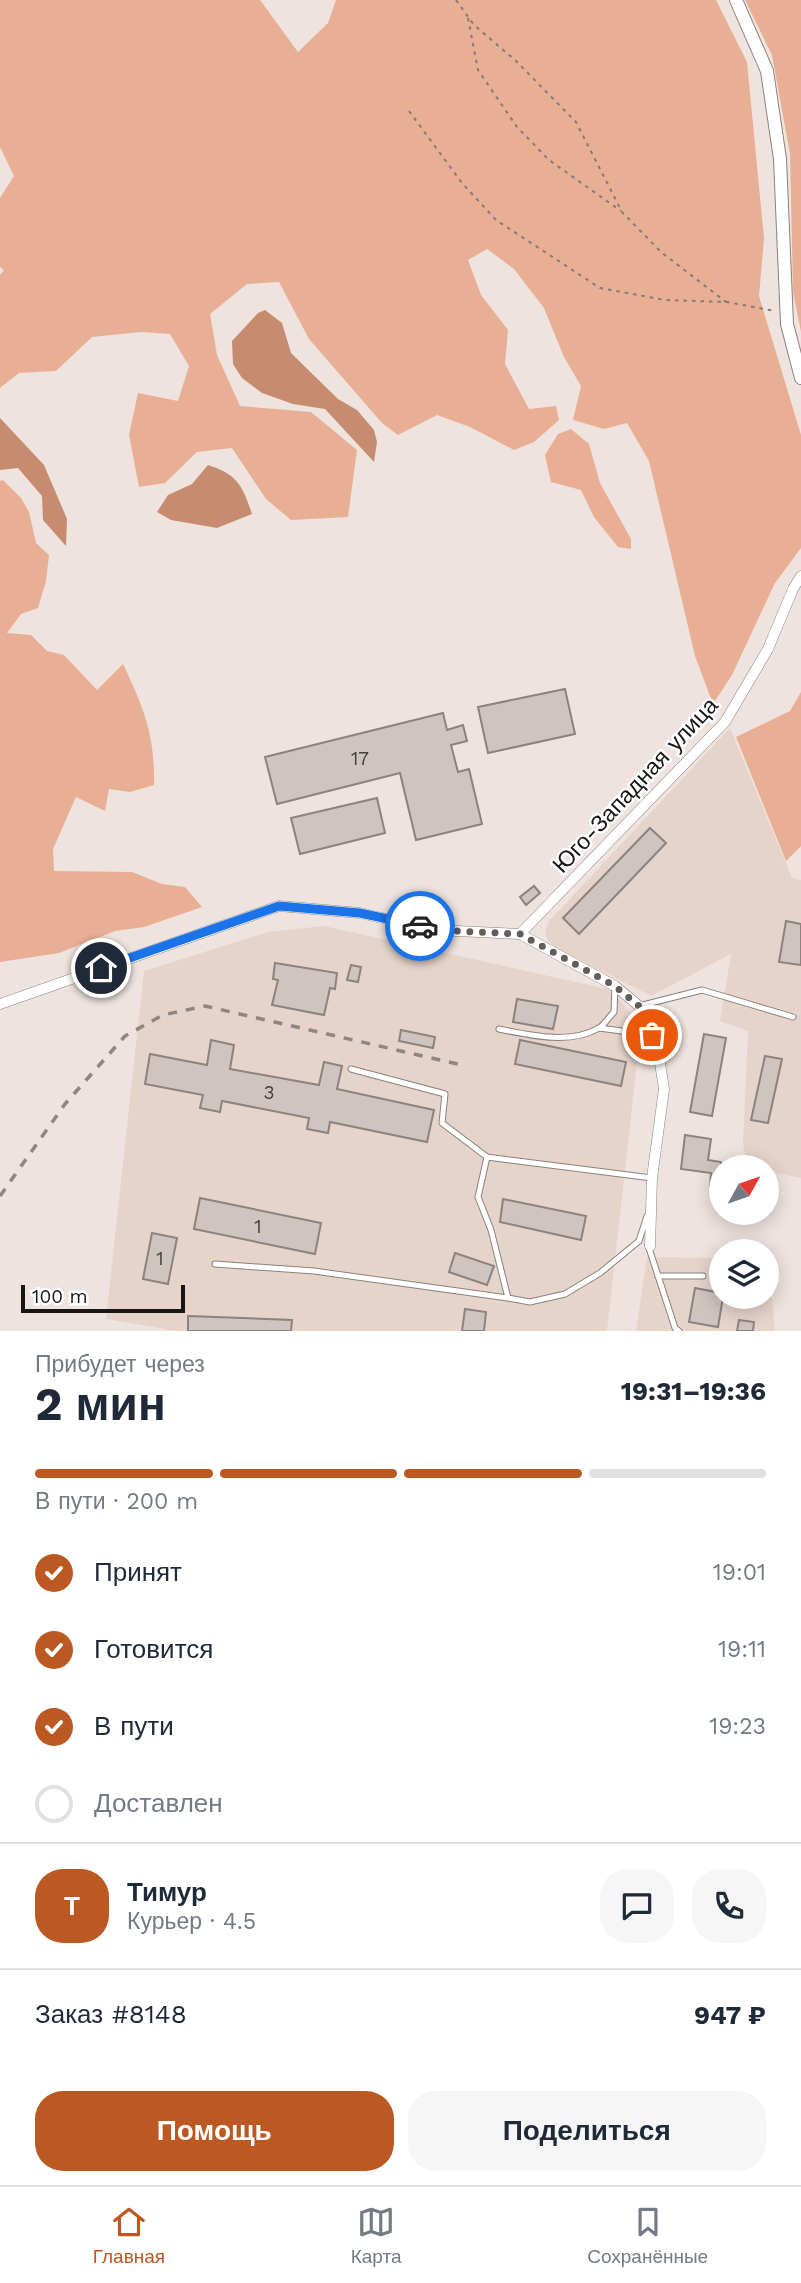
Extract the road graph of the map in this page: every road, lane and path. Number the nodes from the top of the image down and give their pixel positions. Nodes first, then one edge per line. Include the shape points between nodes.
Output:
1 (456, 0) edge
2 (736, 0) edge
3 (467, 15) junction
4 (409, 111) dead end
5 (622, 212) junction
6 (727, 302) junction
7 (786, 313) junction
8 (801, 378) edge
9 (801, 576) edge
10 (520, 934) junction
11 (615, 986) junction
12 (0, 1004) edge
13 (639, 1006) junction
14 (793, 1017) dead end
15 (599, 1028) junction
16 (499, 1029) dead end
17 (652, 1035) junction
18 (351, 1069) dead end
19 (487, 1157) junction
20 (652, 1178) junction
21 (650, 1208) junction
22 (639, 1241) junction
23 (650, 1246) junction
24 (215, 1264) dead end
25 (658, 1276) junction
26 (703, 1276) dead end
27 (508, 1298) junction
28 (679, 1331) edge

1 - 3 path
2 - 7 street via 767,71 780,159
3 - 5 path via 576,122
3 - 5 path via 478,70 517,127 549,160
4 - 6 path via 461,183 496,220 600,288 665,300
5 - 6 path via 661,251
6 - 7 path
7 - 8 street
9 - 10 street, Юго-Западная улица via 768,649 725,722
10 - 11 street
10 - 12 street via 435,930 360,913 279,906
11 - 13 street
11 - 15 lane via 614,1012
13 - 14 lane via 702,990
13 - 17 street
15 - 16 lane via 567,1038
15 - 17 lane
17 - 20 street via 664,1089
18 - 19 lane via 445,1094 442,1123
19 - 20 lane
19 - 27 lane via 478,1197
20 - 21 street
21 - 22 lane
21 - 23 street
22 - 23 lane
22 - 27 lane via 565,1294 530,1302
23 - 25 lane
24 - 27 lane via 314,1271
25 - 26 lane
25 - 28 lane

